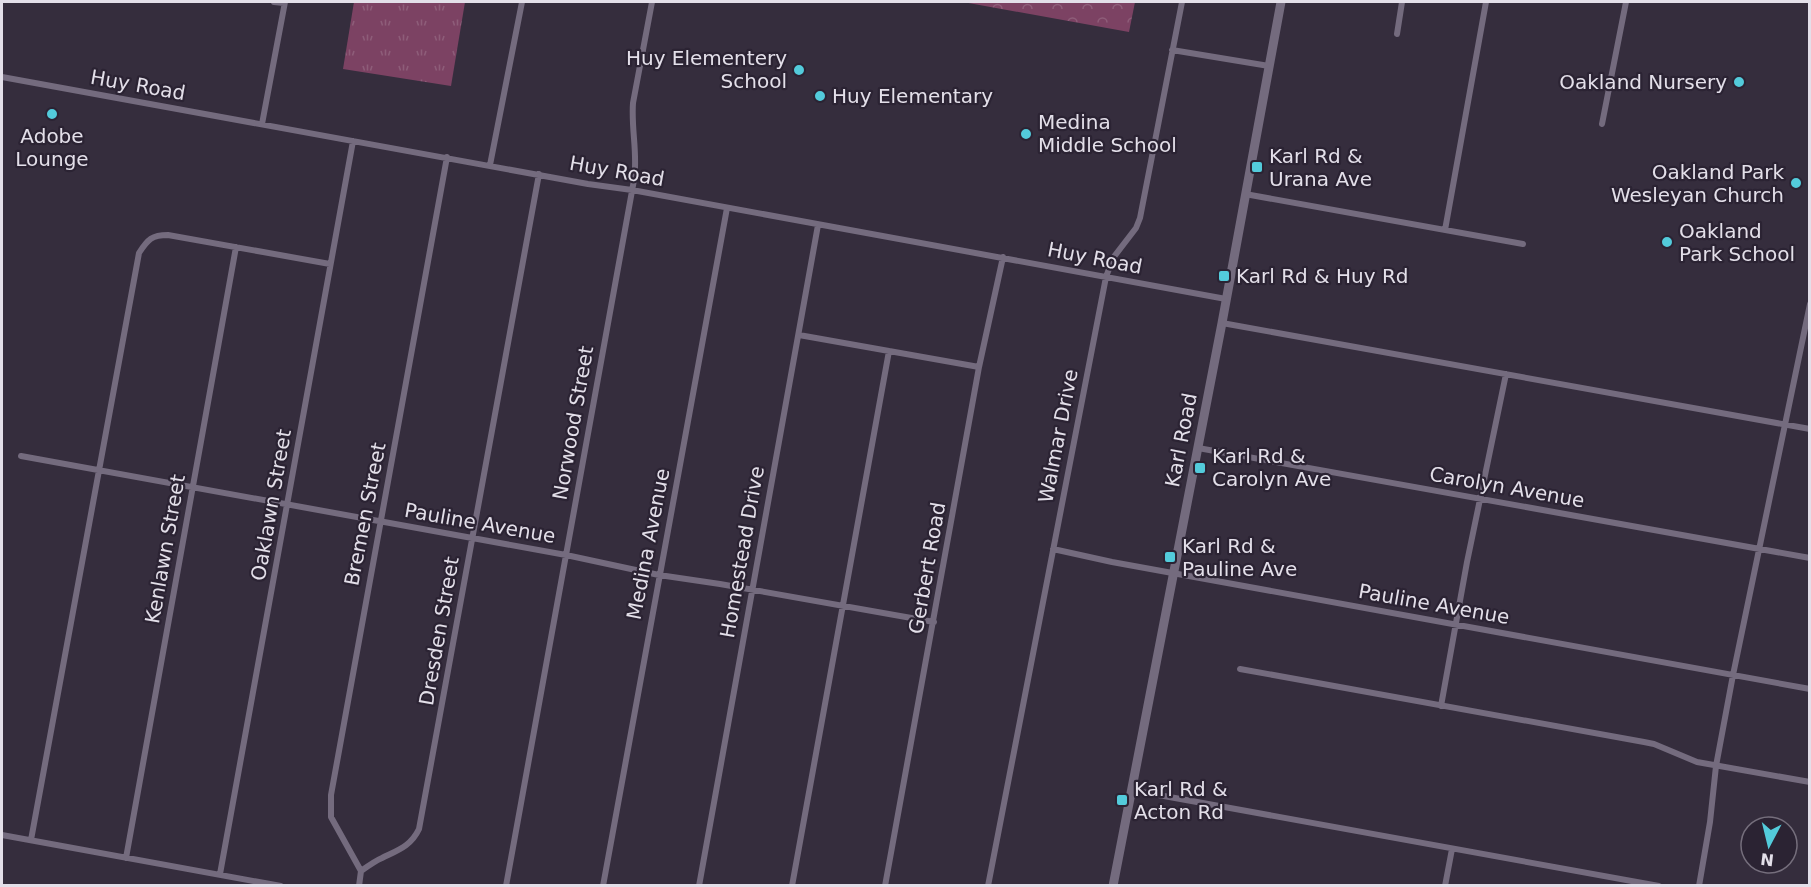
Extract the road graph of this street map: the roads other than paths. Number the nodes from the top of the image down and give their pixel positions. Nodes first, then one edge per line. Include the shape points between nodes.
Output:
1 (274, 2) edge
2 (284, 2) edge
3 (522, 2) edge
4 (652, 2) edge
5 (1182, 2) edge
6 (1281, 2) edge
7 (1402, 2) edge
8 (1486, 2) edge
9 (1626, 2) edge
10 (1397, 34) dead end
11 (1172, 50) junction
12 (1269, 66) junction
13 (2, 77) edge
14 (262, 124) junction
15 (1602, 124) dead end
16 (353, 141) junction
17 (447, 157) junction
18 (490, 165) junction
19 (539, 174) junction
20 (632, 190) junction
21 (1245, 194) junction
22 (727, 208) junction
23 (818, 225) junction
24 (1444, 230) junction
25 (1524, 244) dead end
26 (237, 247) junction
27 (1003, 258) junction
28 (330, 264) junction
29 (1106, 277) junction
30 (1226, 299) junction
31 (1809, 304) edge
32 (1222, 323) junction
33 (799, 335) junction
34 (889, 351) junction
35 (980, 367) junction
36 (1506, 374) junction
37 (1786, 424) junction
38 (1809, 429) edge
39 (1198, 448) junction
40 (21, 456) dead end
41 (99, 471) junction
42 (193, 488) junction
43 (1479, 499) junction
44 (287, 505) junction
45 (380, 522) junction
46 (473, 538) junction
47 (1053, 549) junction
48 (1759, 549) junction
49 (566, 555) junction
50 (1809, 558) edge
51 (1173, 573) junction
52 (659, 575) junction
53 (753, 590) junction
54 (843, 606) junction
55 (933, 622) junction
56 (1455, 625) junction
57 (1240, 669) dead end
58 (1733, 675) junction
59 (1809, 689) edge
60 (1441, 706) junction
61 (1716, 766) junction
62 (1809, 782) edge
63 (1131, 790) junction
64 (2, 835) edge
65 (31, 840) junction
66 (1452, 849) junction
67 (126, 858) junction
68 (361, 871) junction
69 (220, 874) junction
70 (281, 885) edge
71 (359, 885) edge
72 (506, 885) edge
73 (603, 885) edge
74 (699, 885) edge
75 (792, 885) edge
76 (885, 885) edge
77 (988, 885) edge
78 (1113, 885) edge
79 (1445, 885) edge
80 (1659, 885) edge
81 (1699, 885) edge

1 - 2 street
2 - 14 street
3 - 18 street
4 - 20 street, Norwood Street via 633,103 636,167
5 - 11 street, Walmar Drive
6 - 12 main road, Karl Road
7 - 10 street
8 - 24 street
9 - 15 street
11 - 12 street
11 - 29 street, Walmar Drive via 1140,218 1113,258
12 - 21 main road, Karl Road
13 - 14 street, Huy Road
14 - 16 street, Huy Road
16 - 17 street, Huy Road
16 - 28 street, Oaklawn Street
17 - 18 street, Huy Road
17 - 45 street, Bremen Street
18 - 19 street, Huy Road
19 - 20 street, Huy Road
19 - 46 street, Dresden Street
20 - 22 street, Huy Road
20 - 49 street, Norwood Street
21 - 24 street
21 - 30 main road, Karl Road
22 - 23 street, Huy Road
22 - 52 street, Medina Avenue
23 - 27 street, Huy Road
23 - 33 street, Homestead Drive
24 - 25 street
26 - 28 street
26 - 41 street via 157,235 139,253
26 - 42 street, Kenlawn Street
27 - 29 street, Huy Road
27 - 35 street, Gerbert Road
28 - 44 street, Oaklawn Street
29 - 30 street, Huy Road
29 - 47 street, Walmar Drive
30 - 32 main road, Karl Road
31 - 37 street
32 - 36 street
32 - 39 main road, Karl Road
33 - 34 street
33 - 53 street, Homestead Drive
34 - 35 street
34 - 54 street
35 - 55 street, Gerbert Road
36 - 37 street
36 - 43 street
37 - 38 street
37 - 48 street
39 - 43 street, Carolyn Avenue
39 - 51 main road, Karl Road
40 - 41 street, Pauline Avenue
41 - 42 street, Pauline Avenue
41 - 65 street
42 - 44 street, Pauline Avenue
42 - 67 street, Kenlawn Street
43 - 48 street, Carolyn Avenue
43 - 56 street
44 - 45 street, Pauline Avenue
44 - 69 street, Oaklawn Street
45 - 46 street, Pauline Avenue
45 - 68 street, Bremen Street via 331,795 331,817
46 - 49 street, Pauline Avenue
46 - 68 street, Dresden Street via 419,829 408,845
47 - 51 street, Pauline Avenue
47 - 77 street, Walmar Drive
48 - 50 street, Carolyn Avenue
48 - 58 street
49 - 52 street, Pauline Avenue
49 - 72 street, Norwood Street
51 - 56 street, Pauline Avenue
51 - 63 main road, Karl Road
52 - 53 street, Pauline Avenue
52 - 73 street, Medina Avenue
53 - 54 street, Pauline Avenue
53 - 74 street, Homestead Drive
54 - 55 street, Pauline Avenue
54 - 75 street
55 - 76 street, Gerbert Road
56 - 58 street, Pauline Avenue
56 - 60 street
57 - 60 street
58 - 59 street, Pauline Avenue
58 - 61 street
60 - 61 street via 1654,744
61 - 62 street
61 - 81 street
63 - 66 street
63 - 78 main road, Karl Road
64 - 65 street
65 - 67 street
66 - 79 street
66 - 80 street
67 - 69 street
68 - 71 street
69 - 70 street

